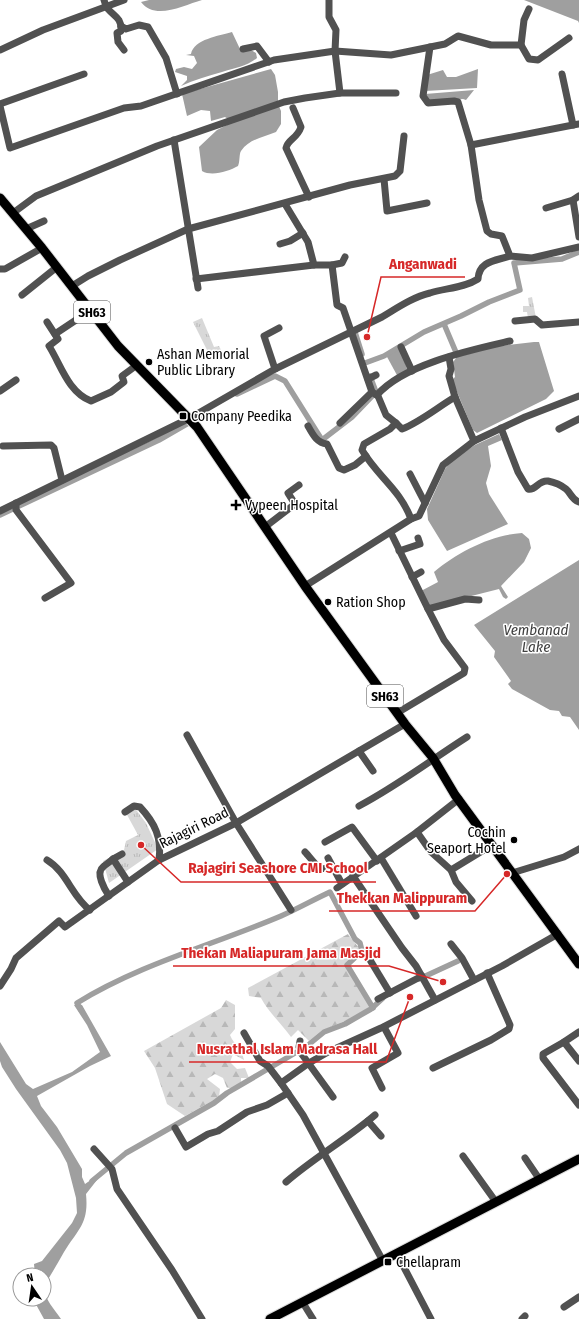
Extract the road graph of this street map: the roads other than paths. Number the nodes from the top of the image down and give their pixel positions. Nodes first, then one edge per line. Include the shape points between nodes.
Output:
1 (124, 0) edge
2 (329, 0) edge
3 (106, 3) edge
4 (529, 9) dead end
5 (121, 26) junction
6 (569, 38) dead end
7 (521, 45) junction
8 (430, 47) junction
9 (244, 49) dead end
10 (0, 50) edge
11 (124, 50) dead end
12 (334, 51) junction
13 (269, 62) junction
14 (84, 74) dead end
15 (562, 74) dead end
16 (340, 93) junction
17 (396, 93) dead end
18 (177, 94) junction
19 (0, 105) edge
20 (293, 108) dead end
21 (576, 125) edge
22 (404, 136) dead end
23 (174, 140) junction
24 (471, 145) junction
25 (384, 178) junction
26 (309, 197) junction
27 (0, 198) edge
28 (576, 201) edge
29 (427, 203) dead end
30 (285, 204) junction
31 (546, 208) dead end
32 (13, 213) junction
33 (44, 221) dead end
34 (26, 229) junction
35 (188, 229) junction
36 (303, 233) junction
37 (579, 237) edge
38 (280, 244) dead end
39 (579, 247) edge
40 (42, 248) junction
41 (510, 256) junction
42 (345, 257) dead end
43 (314, 265) junction
44 (332, 265) junction
45 (57, 267) junction
46 (0, 269) edge
47 (196, 279) junction
48 (72, 286) junction
49 (198, 288) dead end
50 (22, 295) dead end
51 (91, 310) junction
52 (515, 320) dead end
53 (47, 322) dead end
54 (579, 322) edge
55 (279, 328) dead end
56 (352, 331) junction
57 (55, 334) junction
58 (510, 341) dead end
59 (401, 347) dead end
60 (452, 356) junction
61 (137, 365) junction
62 (275, 369) junction
63 (412, 371) junction
64 (376, 375) dead end
65 (368, 379) junction
66 (16, 380) dead end
67 (0, 391) edge
68 (375, 393) junction
69 (454, 397) junction
70 (578, 398) edge
71 (579, 419) edge
72 (192, 421) junction
73 (340, 423) dead end
74 (396, 423) junction
75 (308, 426) dead end
76 (501, 428) junction
77 (559, 429) dead end
78 (474, 441) junction
79 (3, 446) dead end
80 (366, 456) junction
81 (410, 474) dead end
82 (62, 480) junction
83 (299, 485) dead end
84 (579, 502) edge
85 (425, 503) junction
86 (16, 506) junction
87 (0, 510) edge
88 (411, 519) junction
89 (265, 527) junction
90 (391, 533) junction
91 (418, 538) dead end
92 (399, 551) junction
93 (421, 572) dead end
94 (412, 577) junction
95 (305, 586) junction
96 (45, 598) dead end
97 (479, 600) dead end
98 (428, 609) junction
99 (397, 713) junction
100 (405, 724) junction
101 (187, 735) dead end
102 (467, 737) dead end
103 (358, 751) junction
104 (433, 758) junction
105 (373, 770) dead end
106 (458, 799) junction
107 (359, 806) dead end
108 (125, 812) dead end
109 (236, 823) junction
110 (417, 832) junction
111 (325, 842) dead end
112 (492, 846) junction
113 (579, 848) edge
114 (305, 852) dead end
115 (122, 854) dead end
116 (328, 858) dead end
117 (48, 860) dead end
118 (113, 860) junction
119 (159, 860) junction
120 (379, 860) junction
121 (332, 868) junction
122 (451, 870) junction
123 (512, 873) junction
124 (353, 876) junction
125 (128, 882) junction
126 (109, 896) junction
127 (472, 901) dead end
128 (90, 910) junction
129 (291, 910) dead end
130 (416, 916) dead end
131 (558, 934) junction
132 (451, 944) dead end
133 (367, 955) dead end
134 (579, 964) edge
135 (487, 973) junction
136 (422, 977) junction
137 (474, 980) junction
138 (0, 986) edge
139 (390, 993) junction
140 (378, 999) dead end
141 (435, 1000) junction
142 (384, 1027) junction
143 (579, 1032) edge
144 (244, 1033) dead end
145 (564, 1042) junction
146 (300, 1047) dead end
147 (579, 1061) edge
148 (309, 1063) junction
149 (433, 1068) dead end
150 (280, 1083) junction
151 (382, 1088) dead end
152 (288, 1093) junction
153 (333, 1097) dead end
154 (579, 1105) edge
155 (375, 1115) dead end
156 (368, 1121) junction
157 (175, 1128) dead end
158 (381, 1136) dead end
159 (94, 1149) dead end
160 (324, 1152) junction
161 (463, 1156) dead end
162 (525, 1158) dead end
163 (579, 1159) edge
164 (540, 1180) junction
165 (286, 1182) dead end
166 (496, 1202) junction
167 (397, 1254) junction
168 (383, 1261) junction
169 (579, 1298) edge
170 (303, 1303) junction
171 (564, 1307) dead end
172 (202, 1319) edge
173 (270, 1319) edge
174 (313, 1319) edge
175 (431, 1319) edge

1 - 3 street
2 - 12 street via 329,17 336,30
3 - 5 street
3 - 10 street
4 - 7 street via 524,20
5 - 11 street via 121,31 117,33 118,42
5 - 18 street via 126,29 139,25 148,27 166,58
6 - 7 street via 538,60 529,59
7 - 8 street via 491,45 458,36 445,44
8 - 12 street via 391,55
8 - 24 street via 423,96 428,103 458,102
9 - 13 street via 257,46
12 - 13 street
12 - 16 street
13 - 18 street
14 - 19 street
15 - 21 street
16 - 17 street
16 - 23 street via 284,102
18 - 19 street via 141,106 124,108 10,148
20 - 26 street via 301,127 286,148
21 - 24 street
22 - 25 street via 399,173
23 - 32 street via 36,196
23 - 35 street
24 - 41 street via 479,200 488,231 502,236
25 - 26 street
25 - 29 street via 388,211
26 - 30 street
27 - 32 main road, SH63
28 - 31 street
28 - 37 street
30 - 35 street
30 - 36 street
32 - 34 main road, SH63
33 - 34 street
34 - 40 main road, SH63
35 - 47 street
35 - 48 street via 120,260
36 - 38 street
36 - 43 street
39 - 41 street via 532,258
40 - 45 main road, SH63
40 - 46 street
41 - 56 street via 483,265 479,270 478,279 471,284 429,293
42 - 44 street via 342,264
43 - 44 street
43 - 47 street
44 - 56 street via 336,302 343,308
45 - 48 main road, SH63
45 - 50 street
47 - 49 street
48 - 51 main road, SH63
51 - 57 street
51 - 61 main road, SH63 via 118,346
52 - 54 street via 535,319 542,325
53 - 57 street
55 - 62 street via 264,336
56 - 62 street
56 - 65 street
57 - 61 street via 58,339 49,346 64,376 82,398 91,401 111,392 124,382 122,376
58 - 60 street
59 - 63 street
60 - 63 street
60 - 69 street via 449,376
61 - 72 main road, SH63
62 - 72 street
63 - 68 street
64 - 65 street
65 - 68 street
66 - 67 street
68 - 73 street
68 - 74 street via 386,415
69 - 74 street via 413,425 402,429
69 - 78 street
70 - 76 street
71 - 77 street
72 - 82 street
72 - 89 main road, SH63
74 - 80 street via 364,444 362,450
75 - 80 street via 322,444 327,444 339,468 344,470
76 - 78 street
76 - 84 street via 518,472 528,489 548,481 567,489 571,497
78 - 85 street via 443,464
79 - 82 street via 51,445
80 - 88 street via 391,484 407,507
81 - 85 street
82 - 86 street
83 - 89 street via 288,493 295,504
85 - 88 street via 419,516
86 - 87 street
86 - 96 street via 71,583
88 - 90 street
89 - 95 main road, SH63
90 - 92 street
90 - 95 street
91 - 92 street via 420,544
92 - 94 street
93 - 94 street
94 - 98 street
95 - 99 main road, SH63
97 - 98 street via 465,599
98 - 99 street via 444,640 465,668 464,673
99 - 100 main road, SH63
100 - 103 street, Rajagiri Road
100 - 104 main road, SH63
101 - 109 street
102 - 104 street
103 - 105 street
103 - 109 street, Rajagiri Road
104 - 106 main road, SH63
104 - 107 street via 395,786
106 - 110 street
106 - 112 main road, SH63
108 - 119 street via 134,806 140,807 148,815 161,845
109 - 119 street, Rajagiri Road
109 - 129 street
110 - 120 street
110 - 122 street via 431,852
111 - 120 street via 352,827
112 - 122 street
112 - 123 main road, SH63
113 - 123 street via 564,857
114 - 121 street via 321,869
115 - 118 street
116 - 121 street
117 - 128 street via 60,871 75,896
118 - 125 street
118 - 126 street via 102,867 100,878
119 - 125 street, Rajagiri Road
120 - 124 street
120 - 130 street
121 - 124 street via 339,886
122 - 127 street via 456,882
123 - 131 main road, SH63
124 - 136 street
125 - 126 street, Rajagiri Road
126 - 128 street, Rajagiri Road
128 - 138 street, Rajagiri Road via 66,927 59,921 41,935 16,958
131 - 134 main road, SH63
131 - 135 street
132 - 137 street
133 - 139 street
135 - 137 street
135 - 149 street via 510,1025 509,1029 492,1040
136 - 139 street
136 - 141 street
137 - 141 street
139 - 140 street
141 - 142 street
142 - 148 street
142 - 151 street via 398,1053 372,1068
143 - 145 street
144 - 150 street via 260,1061
145 - 147 street
145 - 154 street via 543,1054 543,1058
146 - 148 street
148 - 150 street
148 - 153 street
150 - 152 street
152 - 157 street via 267,1105 247,1112 218,1131 186,1147
152 - 160 street
155 - 156 street
156 - 158 street
156 - 160 street
159 - 172 street via 112,1169 117,1189
160 - 165 street
160 - 168 street
161 - 166 street
162 - 164 street
163 - 164 main road
164 - 166 main road
166 - 167 main road
167 - 168 main road
167 - 175 street
168 - 170 main road
169 - 171 street
170 - 173 main road
170 - 174 street

